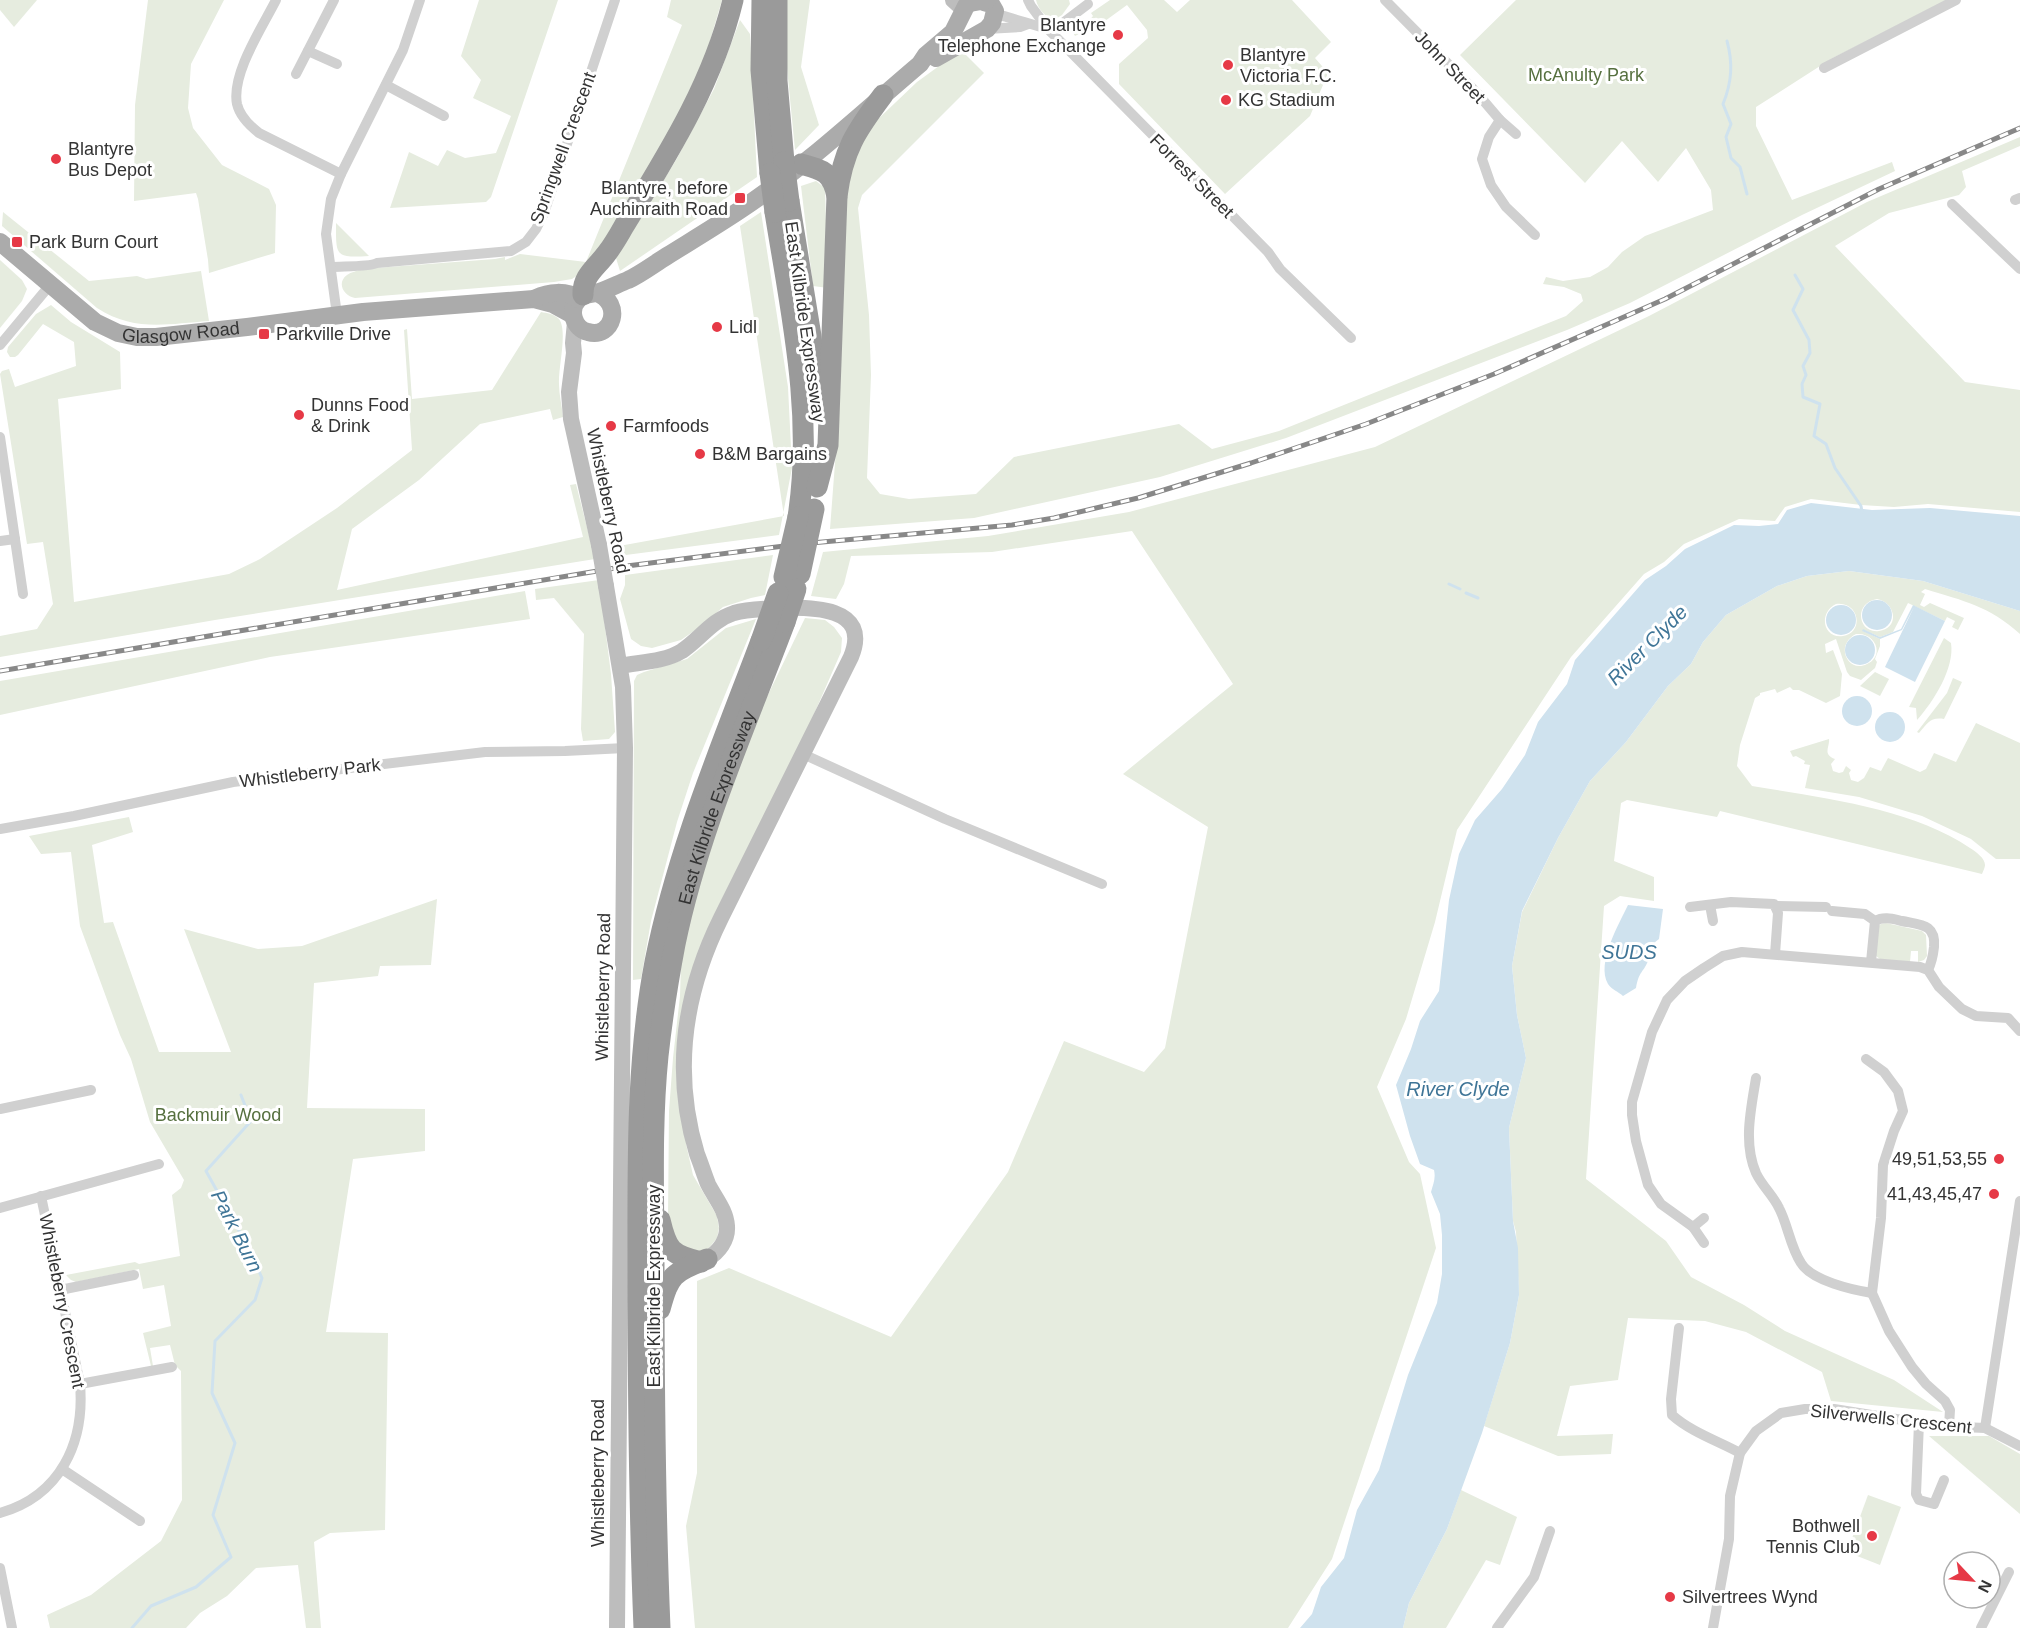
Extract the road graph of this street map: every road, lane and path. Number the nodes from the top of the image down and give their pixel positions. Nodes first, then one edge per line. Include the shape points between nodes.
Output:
1 (276, 0) edge
2 (334, 0) edge
3 (420, 0) edge
4 (615, 0) edge
5 (733, 0) edge
6 (762, 0) edge
7 (777, 0) edge
8 (1028, 0) edge
9 (1385, 0) edge
10 (1956, 0) edge
11 (1088, 4) dead end
12 (980, 9) edge
13 (1028, 24) junction
14 (1049, 30) junction
15 (308, 51) junction
16 (337, 64) dead end
17 (920, 64) junction
18 (1824, 69) dead end
19 (296, 74) dead end
20 (386, 86) junction
21 (883, 95) junction
22 (444, 116) dead end
23 (1500, 120) junction
24 (1516, 134) dead end
25 (785, 166) junction
26 (341, 174) junction
27 (837, 196) junction
28 (1952, 204) dead end
29 (782, 206) junction
30 (1535, 235) dead end
31 (0, 242) edge
32 (331, 267) junction
33 (2020, 269) edge
34 (629, 279) junction
35 (50, 285) junction
36 (581, 305) junction
37 (613, 310) junction
38 (337, 315) junction
39 (594, 333) junction
40 (1351, 338) dead end
41 (0, 345) edge
42 (574, 352) junction
43 (0, 437) edge
44 (817, 487) junction
45 (806, 513) junction
46 (15, 539) junction
47 (0, 541) edge
48 (790, 583) junction
49 (23, 594) dead end
50 (620, 666) junction
51 (625, 748) junction
52 (803, 754) junction
53 (0, 829) edge
54 (1102, 884) dead end
55 (1710, 905) junction
56 (1777, 906) junction
57 (1690, 907) dead end
58 (1713, 921) dead end
59 (1875, 921) junction
60 (1775, 954) junction
61 (1870, 962) junction
62 (1928, 970) junction
63 (2020, 1031) edge
64 (1866, 1059) dead end
65 (1756, 1078) dead end
66 (91, 1090) dead end
67 (0, 1109) edge
68 (159, 1164) dead end
69 (41, 1196) junction
70 (2020, 1201) edge
71 (654, 1206) junction
72 (0, 1208) edge
73 (1704, 1218) dead end
74 (1693, 1227) junction
75 (2018, 1231) edge
76 (1704, 1243) dead end
77 (704, 1261) junction
78 (134, 1275) dead end
79 (60, 1290) junction
80 (1872, 1293) junction
81 (654, 1320) junction
82 (1679, 1328) dead end
83 (172, 1367) dead end
84 (81, 1384) junction
85 (1919, 1424) junction
86 (1945, 1426) junction
87 (1985, 1428) junction
88 (2020, 1446) edge
89 (1740, 1453) junction
90 (62, 1469) junction
91 (1944, 1480) dead end
92 (0, 1513) edge
93 (140, 1521) dead end
94 (1550, 1531) dead end
95 (0, 1568) edge
96 (2009, 1572) dead end
97 (12, 1628) edge
98 (617, 1628) edge
99 (644, 1628) edge
100 (660, 1628) edge
101 (1497, 1628) edge
102 (1713, 1628) edge
103 (1981, 1628) edge

1 - 26 street via 240,73 237,104 249,125 259,133
2 - 15 street
3 - 20 street
4 - 32 street, Springwell Crescent via 544,213 526,242 511,251 491,254
5 - 36 highway via 697,101 621,232 586,278
6 - 25 highway, East Kilbride Expressway via 761,70
7 - 25 highway, East Kilbride Expressway via 777,81
8 - 14 street, Forrest Street
9 - 23 street, John Street
10 - 18 street
11 - 14 street
12 - 13 street
12 - 13 street via 1020,27
12 - 17 main road
12 - 17 main road via 970,40
13 - 14 street
14 - 40 street, Forrest Street
15 - 16 street
15 - 19 street
17 - 21 main road
20 - 22 street
20 - 26 street
21 - 25 main road
21 - 27 highway via 853,137 842,164
23 - 24 street, John Street
23 - 30 street via 1482,159 1491,185 1506,207
25 - 27 highway via 820,170 830,176
25 - 29 highway, East Kilbride Expressway, bridge
25 - 34 main road via 741,210
26 - 32 street via 328,215 326,234
27 - 44 highway via 828,445
28 - 33 street
29 - 44 highway, East Kilbride Expressway via 811,336 818,393
29 - 45 highway via 802,396
31 - 35 main road, Glasgow Road
32 - 38 street
34 - 36 main road
34 - 37 main road
35 - 38 main road, Glasgow Road via 95,322 137,337
35 - 41 street
36 - 37 main road via 605,297
36 - 38 main road, Glasgow Road via 569,293
36 - 39 main road via 583,330
36 - 42 main road, Whistleberry Road
37 - 39 main road via 606,328
39 - 42 main road
42 - 50 main road, Whistleberry Road, bridge via 570,419 599,545
43 - 46 street
44 - 45 highway, East Kilbride Expressway
45 - 48 highway, East Kilbride Expressway, bridge
46 - 47 street
46 - 49 street
48 - 71 highway, East Kilbride Expressway, bridge via 785,622 710,821 681,919 658,1057
48 - 99 highway, East Kilbride Expressway, bridge via 761,641 701,797 675,878 655,963 645,1030 638,1242
50 - 51 main road, Whistleberry Road
50 - 52 main road via 674,655 720,619 743,611 788,608 836,613 853,631 853,653
51 - 53 street, Whistleberry Park via 485,752 233,782
51 - 98 main road, Whistleberry Road
52 - 54 street via 940,818
52 - 77 main road via 713,934 698,970 687,1017 684,1071 689,1119 699,1158 727,1226 723,1243
55 - 56 street via 1750,902
55 - 57 street
55 - 58 street
56 - 59 street via 1865,914
56 - 60 street
59 - 61 street
59 - 62 street via 1885,918 1930,930 1934,939
60 - 61 street
60 - 74 street via 1742,952 1724,956 1704,968 1667,1000 1652,1032 1632,1102 1636,1141 1654,1196
61 - 62 street
62 - 63 street via 1962,1009 1976,1016 2008,1018
64 - 80 street via 1884,1072 1898,1091 1903,1111 1883,1165
65 - 80 street via 1748,1140 1751,1158 1757,1175 1779,1207 1802,1266 1836,1285
66 - 67 street
68 - 69 street
69 - 72 street
69 - 79 street, Whistleberry Crescent
70 - 75 street
71 - 77 highway via 671,1250 680,1257
71 - 81 highway, East Kilbride Expressway
73 - 74 street
74 - 76 street
75 - 87 street
77 - 81 highway via 672,1277
78 - 79 street
79 - 84 street, Whistleberry Crescent
80 - 86 street via 1911,1367 1950,1410
81 - 100 highway, East Kilbride Expressway
82 - 89 street via 1672,1415 1684,1426
83 - 84 street
84 - 90 street, Whistleberry Crescent via 78,1434
85 - 86 street, Silverwells Crescent
85 - 89 street, Silverwells Crescent via 1834,1409 1805,1409 1781,1413 1756,1431
85 - 91 street via 1919,1500 1934,1503
86 - 87 street, Silverwells Crescent
87 - 88 street
89 - 102 street, Silverwells Crescent via 1730,1496 1729,1539
90 - 92 street, Whistleberry Crescent via 27,1502
90 - 93 street
94 - 101 street via 1534,1577
95 - 97 street
96 - 103 street

